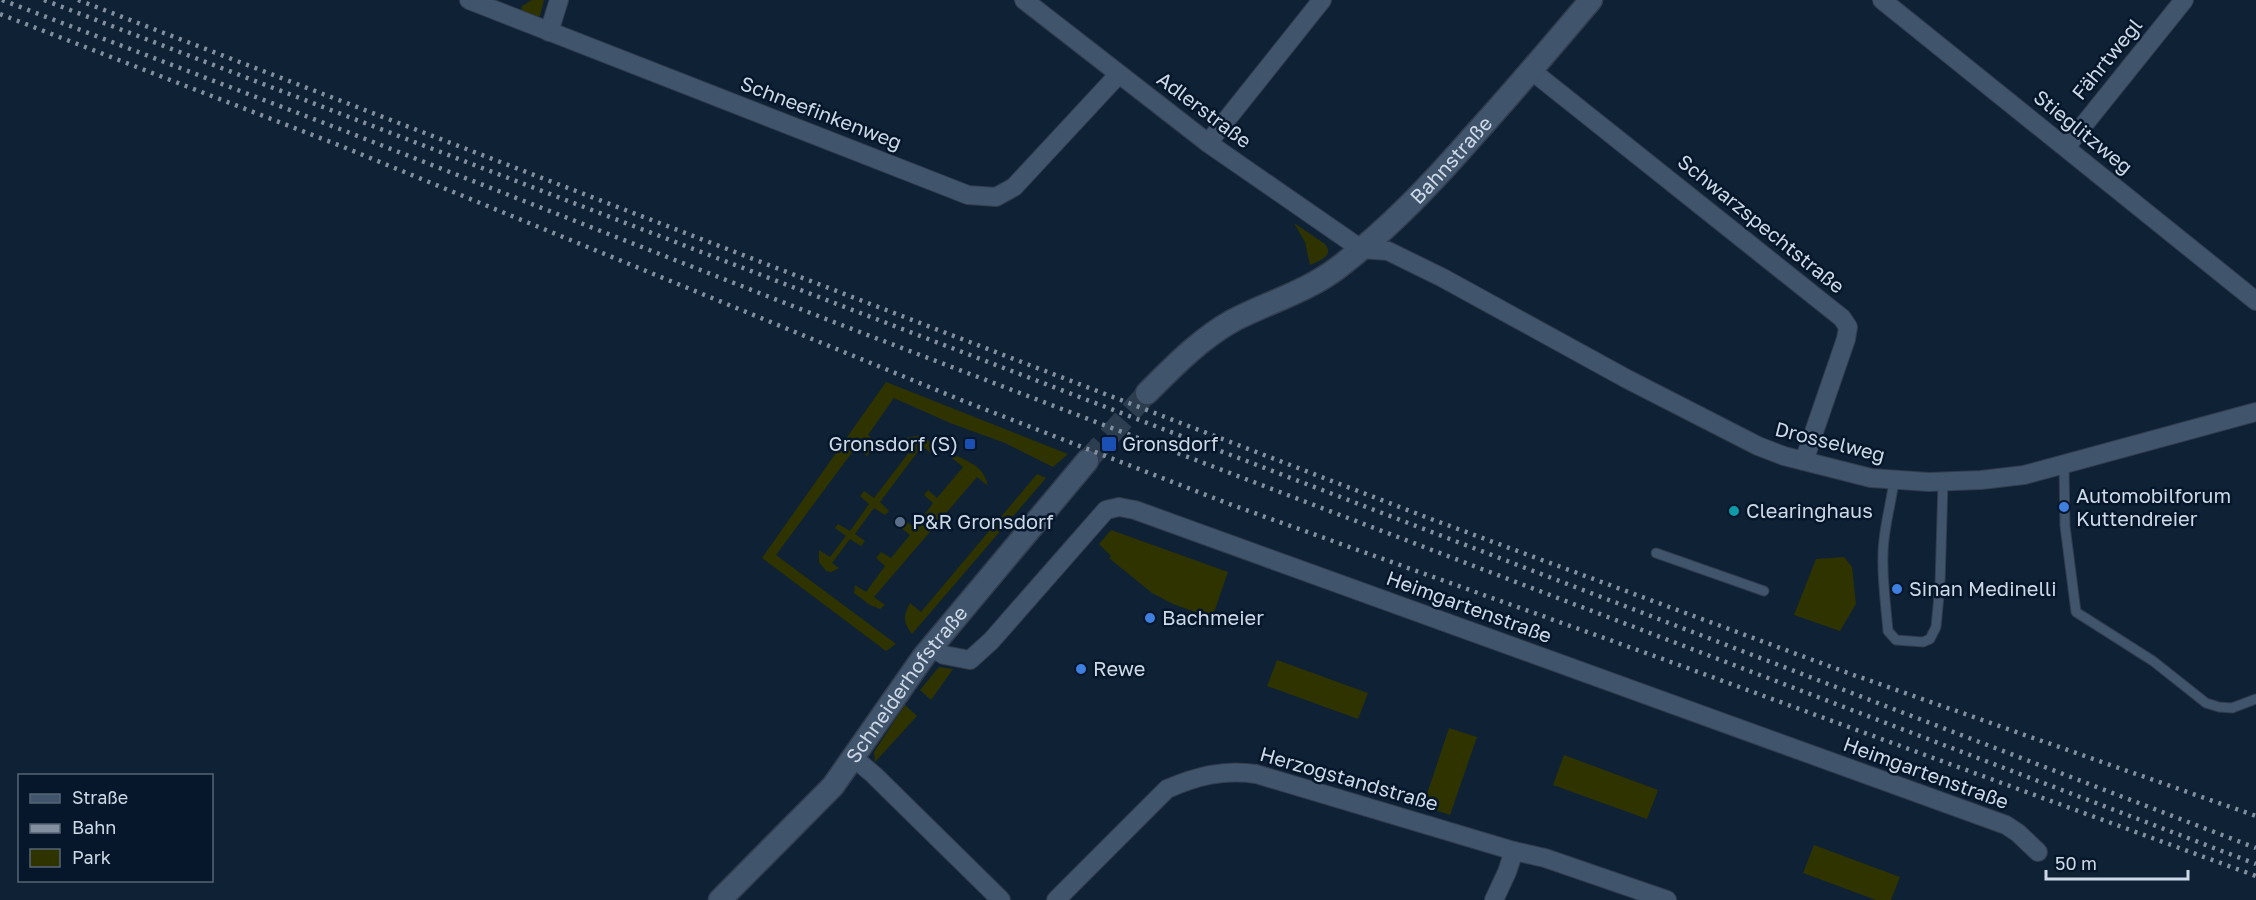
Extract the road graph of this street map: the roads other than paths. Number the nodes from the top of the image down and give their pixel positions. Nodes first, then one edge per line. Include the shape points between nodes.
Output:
1 (559, 0) edge
2 (1322, 0) edge
3 (1592, 0) edge
4 (1882, 0) edge
5 (2184, 0) edge
6 (481, 1) edge
7 (1035, 3) edge
8 (549, 32) junction
9 (1532, 71) junction
10 (1119, 74) junction
11 (1208, 143) junction
12 (2066, 147) junction
13 (1361, 249) junction
14 (2256, 301) edge
15 (1147, 393) tunnel mouth
16 (2256, 412) edge
17 (1087, 461) tunnel mouth
18 (1804, 461) junction
19 (2064, 464) junction
20 (1894, 480) junction
21 (1943, 482) junction
22 (1656, 553) dead end
23 (1764, 591) dead end
24 (931, 647) junction
25 (2256, 699) edge
26 (854, 758) junction
27 (1514, 851) junction
28 (2038, 852) dead end
29 (720, 900) edge
30 (1001, 900) edge
31 (1056, 900) edge
32 (1494, 900) edge
33 (1667, 900) edge

1 - 8 street
2 - 11 street
3 - 9 street, Bahnstraße
4 - 12 street, Stieglitzweg
5 - 12 street, Fährtwegl
6 - 8 street, Schneefinkenweg
7 - 10 street, Adlerstraße
8 - 10 street, Schneefinkenweg via 968,195 996,197 1014,187
9 - 13 street, Bahnstraße via 1426,188
9 - 18 street, Schwarzspechtstraße via 1842,318 1848,327 1846,339
10 - 11 street, Adlerstraße
11 - 13 street, Adlerstraße
12 - 14 street, Stieglitzweg
13 - 15 street, Bahnstraße via 1308,287 1232,322 1198,344
13 - 18 street, Drosselweg via 1388,251 1758,447
16 - 19 street, Drosselweg
17 - 24 street, Schneiderhofstraße
18 - 20 street, Drosselweg
19 - 21 street, Drosselweg via 2024,475
19 - 25 lane via 2065,526 2076,612 2153,661 2206,703 2232,708
20 - 21 street, Drosselweg
20 - 21 lane via 1882,556 1888,632 1896,640 1923,642 1930,639 1936,627
22 - 23 lane
24 - 26 street, Schneiderhofstraße
24 - 28 street, Heimgartenstraße via 944,655 970,660 1106,510 1119,507 2006,825
26 - 29 street, Schneiderhofstraße via 833,786
26 - 30 street
27 - 31 street, Herzogstandstraße via 1266,777 1234,771 1214,773 1167,789
27 - 32 street
27 - 33 street, Herzogstandstraße

